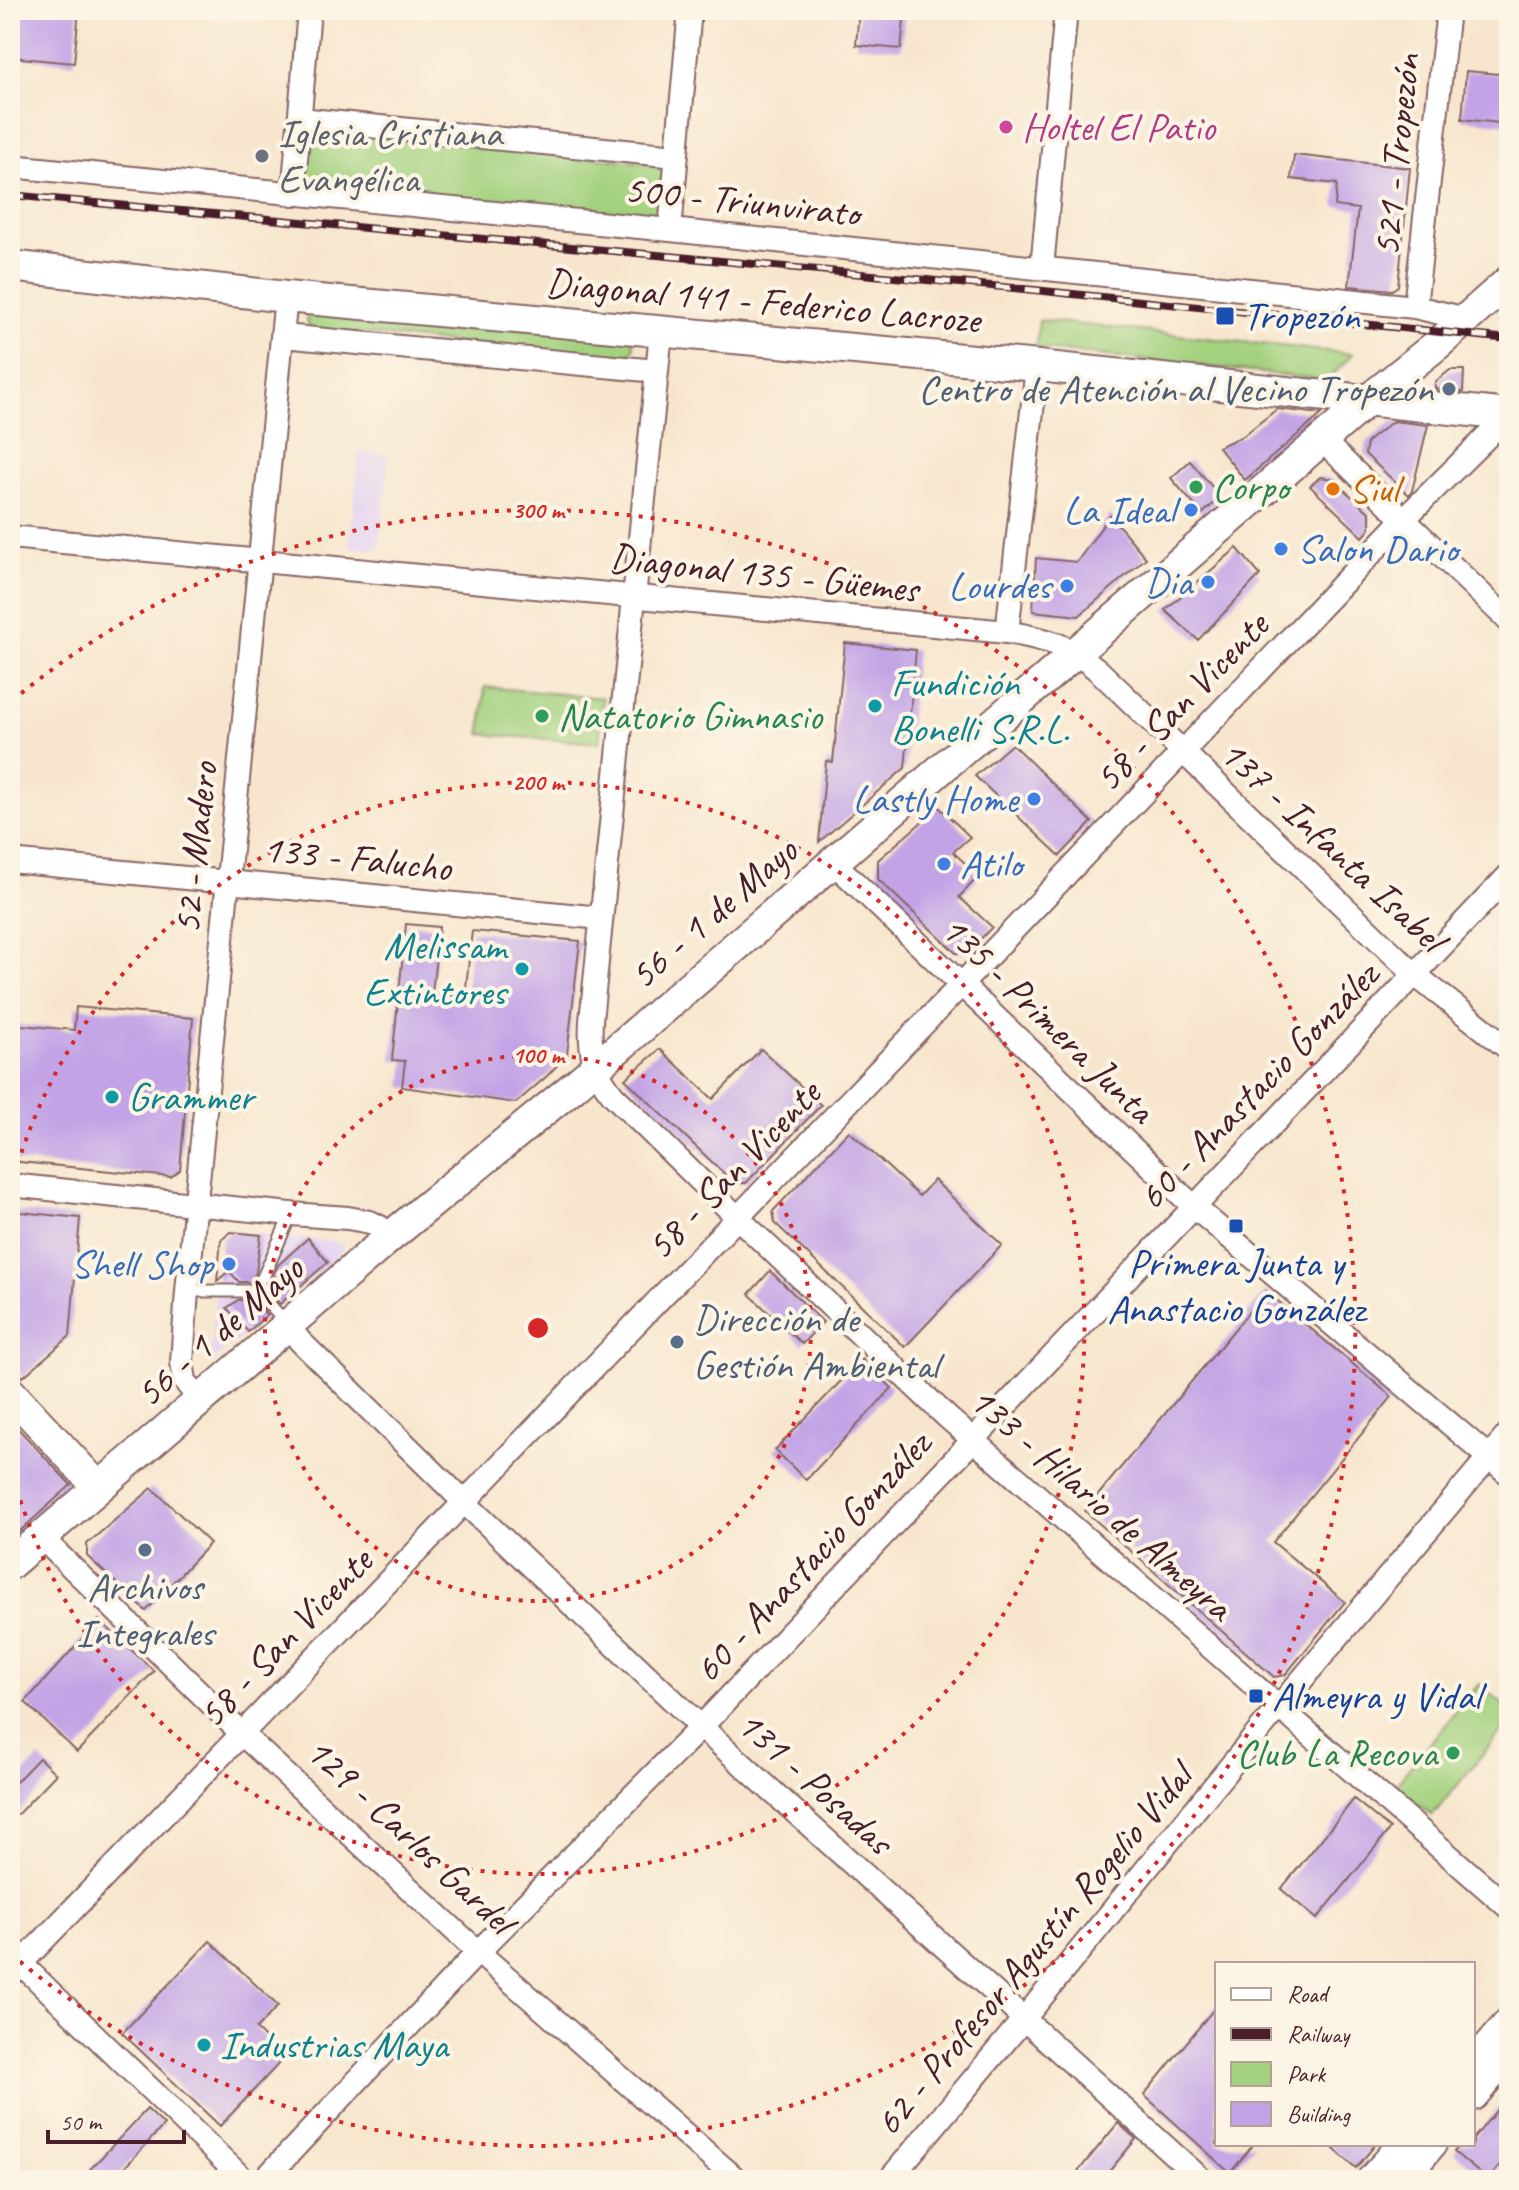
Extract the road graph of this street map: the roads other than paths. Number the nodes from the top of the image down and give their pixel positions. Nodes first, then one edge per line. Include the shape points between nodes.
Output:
1 (309, 10) edge
2 (690, 10) edge
3 (1066, 10) edge
4 (1448, 10) edge
5 (299, 119) junction
6 (676, 156) junction
7 (10, 166) edge
8 (293, 194) junction
9 (670, 230) junction
10 (10, 266) edge
11 (1042, 268) junction
12 (1509, 281) edge
13 (286, 297) junction
14 (1415, 307) junction
15 (1466, 319) junction
16 (661, 332) junction
17 (283, 336) junction
18 (1037, 367) junction
19 (657, 371) junction
20 (1368, 400) junction
21 (1509, 415) edge
22 (1322, 440) junction
23 (1403, 520) junction
24 (10, 537) edge
25 (261, 561) junction
26 (633, 596) junction
27 (1509, 621) edge
28 (1007, 632) junction
29 (1077, 653) junction
30 (1182, 753) junction
31 (10, 861) edge
32 (833, 862) junction
33 (1509, 875) edge
34 (228, 881) junction
35 (601, 918) junction
36 (1414, 974) junction
37 (960, 986) junction
38 (1509, 1049) edge
39 (595, 1067) junction
40 (10, 1185) edge
41 (196, 1205) junction
42 (1193, 1206) junction
43 (291, 1214) junction
44 (737, 1217) junction
45 (390, 1237) junction
46 (187, 1291) junction
47 (257, 1291) junction
48 (288, 1326) junction
49 (10, 1392) edge
50 (200, 1401) junction
51 (1509, 1433) edge
52 (973, 1440) junction
53 (1489, 1458) junction
54 (1509, 1474) edge
55 (98, 1487) junction
56 (464, 1502) junction
57 (42, 1535) junction
58 (10, 1564) edge
59 (1278, 1708) junction
60 (701, 1727) junction
61 (243, 1735) junction
62 (1509, 1908) edge
63 (478, 1952) junction
64 (14, 1964) edge
65 (1023, 2020) junction
66 (1509, 2023) edge
67 (1509, 2053) edge
68 (1475, 2062) edge
69 (1475, 2093) edge
70 (1402, 2146) edge
71 (1429, 2146) edge
72 (244, 2180) edge
73 (264, 2180) edge
74 (737, 2180) edge
75 (889, 2180) edge
76 (1202, 2180) edge
77 (1372, 2180) edge
78 (1401, 2180) edge

1 - 5 street
2 - 6 street
3 - 11 street
4 - 14 street, 521 - Tropezón
5 - 6 street
5 - 8 street
6 - 9 street
7 - 8 street, 500 - Triunvirato
8 - 9 street, 500 - Triunvirato
9 - 11 street, 500 - Triunvirato
10 - 13 main road, Diagonal 141 - Federico Lacroze
11 - 14 street, 500 - Triunvirato
12 - 15 main road, 56 - 1 de Mayo
13 - 16 main road, Diagonal 141 - Federico Lacroze
13 - 17 street, 52 - Madero
14 - 15 street, 500 - Triunvirato
15 - 20 main road, 56 - 1 de Mayo
16 - 18 main road, Diagonal 141 - Federico Lacroze
16 - 19 street
17 - 19 street, Diagonal 141 - Federico Lacroze
17 - 25 street, 52 - Madero
18 - 20 main road, Diagonal 141 - Federico Lacroze
18 - 28 street
19 - 26 street
20 - 21 main road, Diagonal 141 - Federico Lacroze
20 - 22 main road, 56 - 1 de Mayo
21 - 23 street, 58 - San Vicente
22 - 23 street
22 - 29 main road, 56 - 1 de Mayo
23 - 27 street
23 - 30 street, 58 - San Vicente
24 - 25 street, Diagonal 135 - Güemes
25 - 26 street, Diagonal 135 - Güemes
25 - 34 street, 52 - Madero
26 - 28 street, Diagonal 135 - Güemes
26 - 35 street
28 - 29 street, Diagonal 135 - Güemes
29 - 30 street, 137 - Infanta Isabel
29 - 32 main road, 56 - 1 de Mayo
30 - 36 street, 137 - Infanta Isabel
30 - 37 street, 58 - San Vicente
31 - 34 street, 133 - Falucho
32 - 37 street, 135 - Primera Junta
32 - 39 main road, 56 - 1 de Mayo
33 - 36 street, 60 - Anastacio González
34 - 35 street, 133 - Falucho
34 - 41 street, 52 - Madero
35 - 39 street via 590,1037
36 - 38 street, 137 - Infanta Isabel
36 - 42 street, 60 - Anastacio González
37 - 42 street, 135 - Primera Junta
37 - 44 street, 58 - San Vicente
39 - 44 street, 133 - Hilario de Almeyra via 613,1095
39 - 45 main road, 56 - 1 de Mayo
40 - 41 street
41 - 43 street
41 - 46 street, 52 - Madero
42 - 52 street, 60 - Anastacio González
42 - 53 street, 135 - Primera Junta
43 - 45 street via 370,1222
43 - 47 lane
44 - 52 street, 133 - Hilario de Almeyra
44 - 56 street, 58 - San Vicente
45 - 48 main road, 56 - 1 de Mayo
46 - 47 lane
46 - 50 street, 52 - Madero via 182,1362 185,1381
47 - 48 lane
48 - 50 main road, 56 - 1 de Mayo
48 - 56 street, 131 - Posadas
49 - 55 main road
50 - 55 main road, 56 - 1 de Mayo
51 - 53 street, 62 - Profesor Agustín Rogelio Vidal
52 - 59 street, 133 - Hilario de Almeyra
52 - 60 street, 60 - Anastacio González
53 - 54 street, 135 - Primera Junta
53 - 59 street, 62 - Profesor Agustín Rogelio Vidal
55 - 57 main road, 56 - 1 de Mayo
56 - 60 street, 131 - Posadas
56 - 61 street, 58 - San Vicente
57 - 58 main road, 56 - 1 de Mayo
57 - 61 street, 129 - Carlos Gardel
59 - 62 street, 133 - Hilario de Almeyra
59 - 65 street, 62 - Profesor Agustín Rogelio Vidal
60 - 63 street, 60 - Anastacio González
60 - 65 street, 131 - Posadas
61 - 63 street, 129 - Carlos Gardel
61 - 64 street, 58 - San Vicente
63 - 73 street, 60 - Anastacio González
63 - 74 street, 129 - Carlos Gardel
64 - 72 street
65 - 75 street, 62 - Profesor Agustín Rogelio Vidal
65 - 76 street, 131 - Posadas
66 - 68 main road
67 - 69 main road
70 - 77 main road
71 - 78 main road

